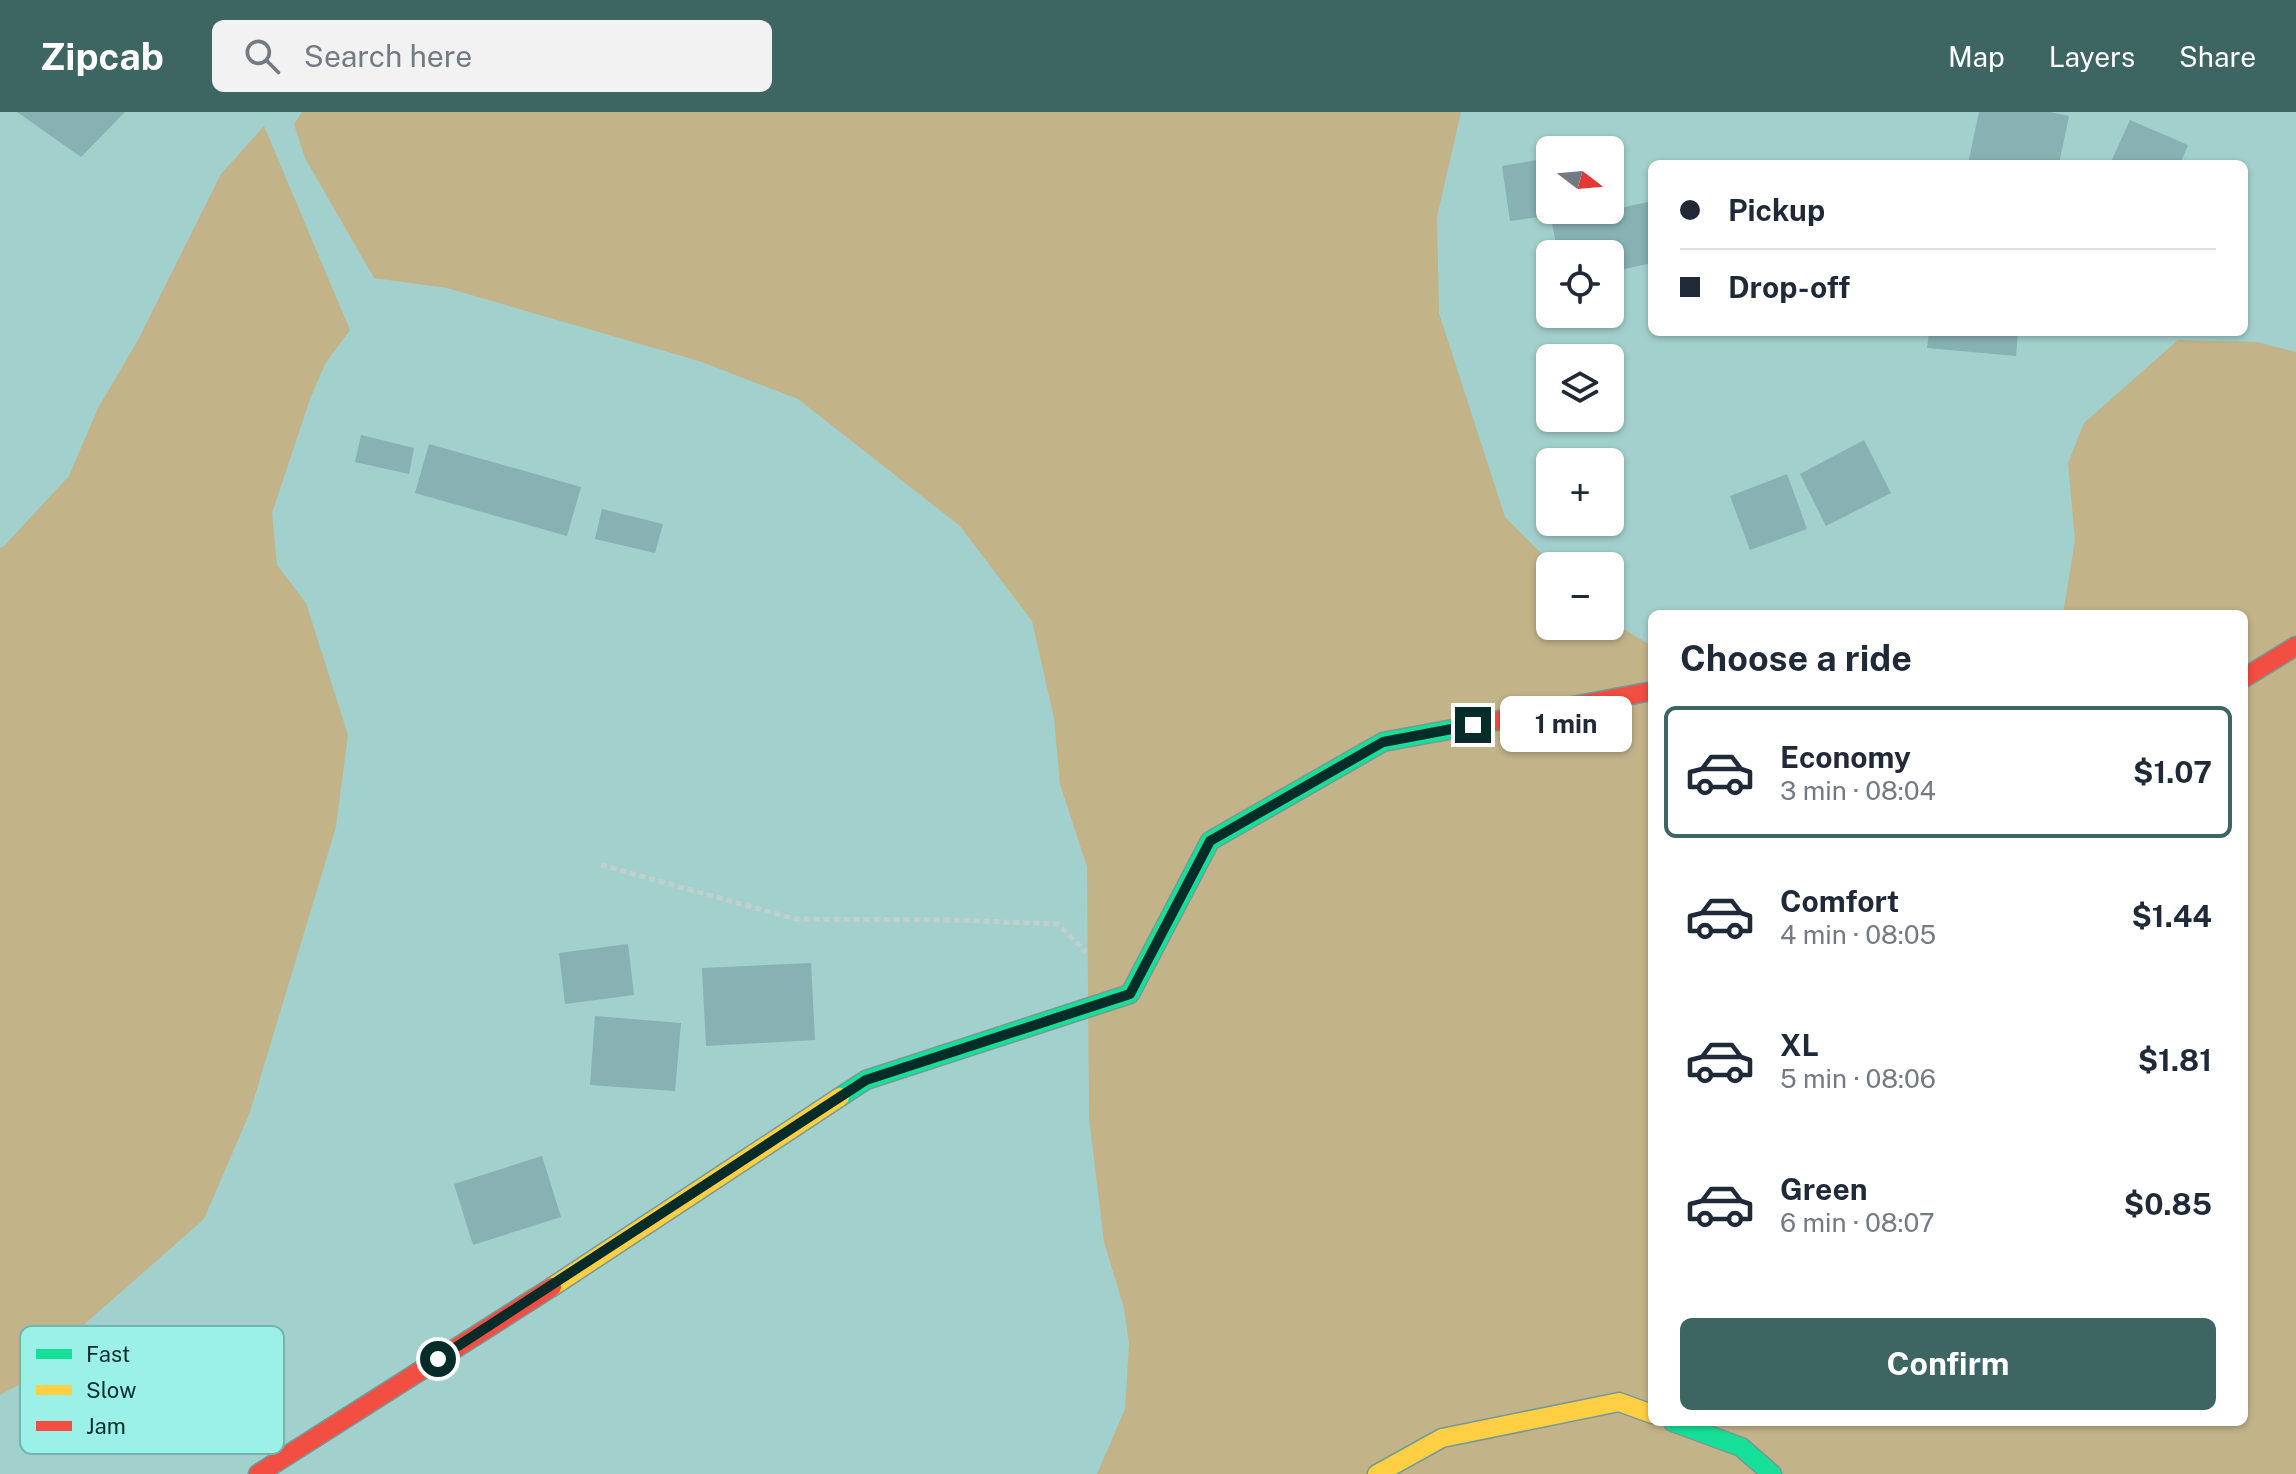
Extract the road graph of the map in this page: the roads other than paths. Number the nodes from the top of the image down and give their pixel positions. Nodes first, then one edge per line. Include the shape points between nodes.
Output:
1 (2296, 646) edge
2 (2248, 676) edge
3 (1648, 692) edge
4 (1648, 1413) edge
5 (1684, 1426) edge
6 (258, 1474) edge
7 (1377, 1474) edge
8 (1772, 1474) edge

1 - 2 main road
3 - 6 main road via 1383,742 1210,841 1130,994 866,1080
4 - 7 main road via 1619,1402 1442,1438
5 - 8 main road via 1741,1447

